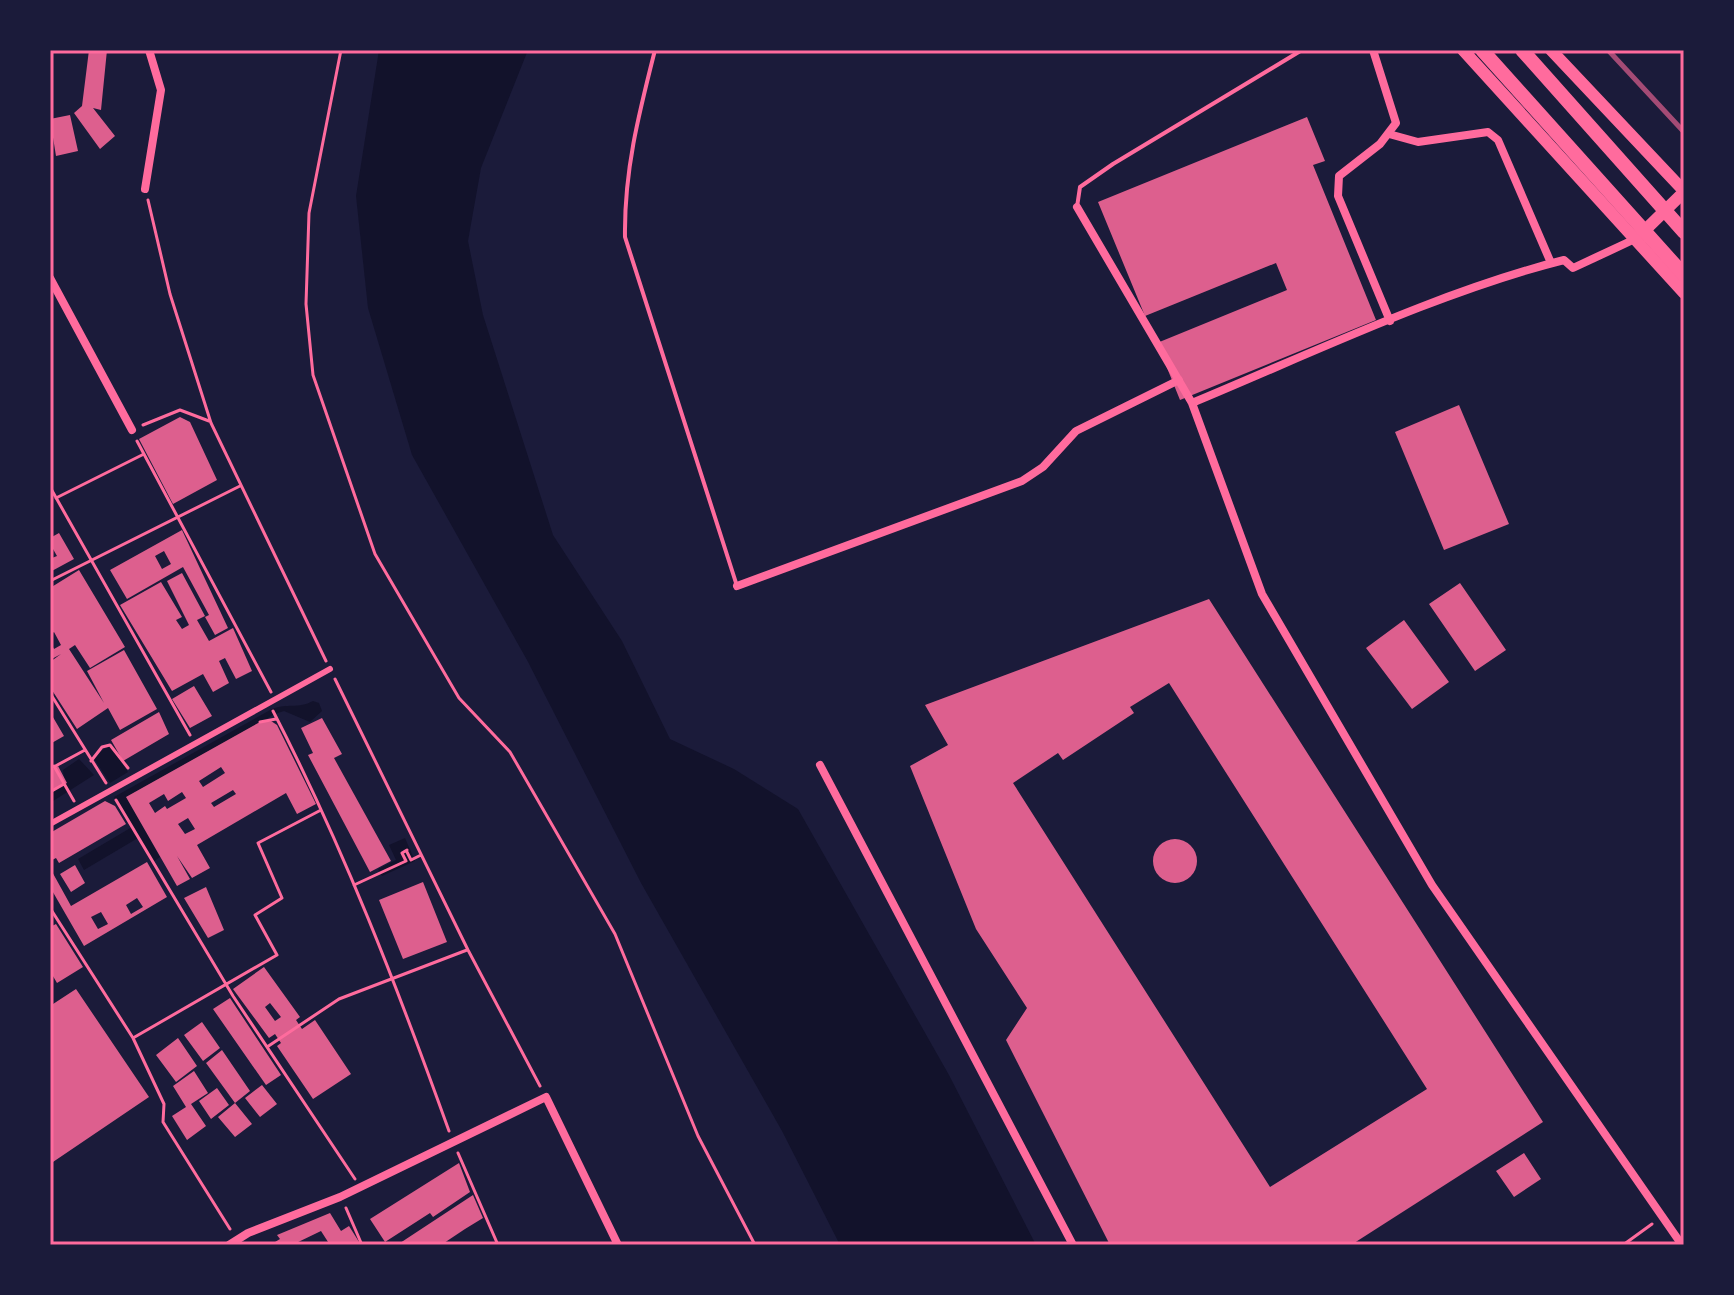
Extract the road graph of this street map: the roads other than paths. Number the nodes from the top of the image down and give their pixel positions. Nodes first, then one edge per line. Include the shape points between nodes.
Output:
1 (149, 50) edge
2 (655, 50) edge
3 (1302, 50) edge
4 (1373, 50) edge
5 (1463, 50) edge
6 (1482, 50) edge
7 (1522, 50) edge
8 (1551, 50) edge
9 (1389, 134) junction
10 (145, 189) road end
11 (1684, 191) edge
12 (1077, 207) joint
13 (1684, 232) edge
14 (1635, 239) junction
15 (1551, 263) junction
16 (1684, 275) edge
17 (50, 278) edge
18 (1684, 293) edge
19 (1390, 321) junction
20 (1179, 380) junction
21 (1192, 403) junction
22 (132, 430) road end
23 (737, 586) joint
24 (330, 669) road end
25 (820, 765) dead end
26 (50, 824) edge
27 (229, 1245) edge
28 (618, 1245) edge
29 (1073, 1245) edge
30 (1682, 1245) edge

1 - 10 street via 161,90
2 - 23 lane via 631,147 625,237
3 - 12 lane via 1080,187
4 - 9 street via 1395,114
5 - 14 main road
6 - 16 highway
7 - 13 highway
8 - 11 main road
9 - 15 street via 1418,142 1488,132 1498,140
9 - 19 street via 1339,176 1338,196
11 - 14 main road
12 - 20 street
14 - 15 street via 1573,268 1564,260
14 - 18 main road
15 - 19 street
17 - 22 street
19 - 21 street
20 - 21 street
20 - 23 street via 1076,431 1022,481
21 - 30 street via 1262,594 1432,885
24 - 26 street
25 - 29 street
27 - 28 street via 546,1097

